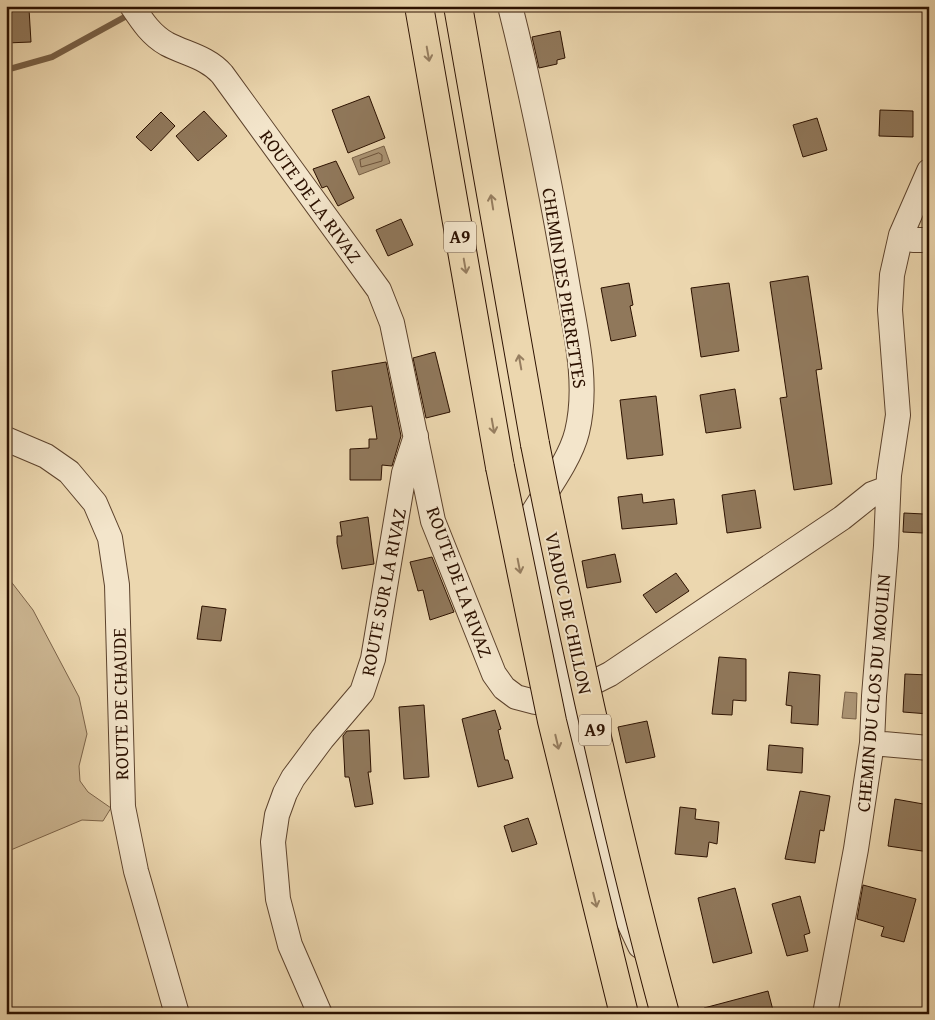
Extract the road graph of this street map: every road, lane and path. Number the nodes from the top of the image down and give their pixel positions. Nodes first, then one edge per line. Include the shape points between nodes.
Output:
1 (419, 6) edge
2 (458, 6) edge
3 (510, 6) edge
4 (137, 14) edge
5 (929, 171) edge
6 (902, 235) junction
7 (929, 240) edge
8 (416, 434) junction
9 (6, 439) edge
10 (888, 488) junction
11 (568, 695) junction
12 (872, 743) junction
13 (929, 748) edge
14 (178, 1014) edge
15 (320, 1014) edge
16 (624, 1014) edge
17 (665, 1014) edge
18 (676, 1014) edge
19 (826, 1014) edge

1 -> 16 highway, VIADUC DE CHILLON / A9, bridge via 500,467 552,721
17 -> 2 highway, VIADUC DE CHILLON / A9, bridge via 590,712 535,444
3 - 11 street, CHEMIN DES PIERRETTES via 556,214 582,380 575,440 528,521
4 - 8 street, ROUTE DE LA RIVAZ via 150,32 166,43 216,67 366,269 389,314
5 - 6 street, CHEMIN DU CLOS DU MOULIN
6 - 7 street via 913,240
6 - 10 street, CHEMIN DU CLOS DU MOULIN via 893,265 890,292 898,415
8 - 11 street, ROUTE DE LA RIVAZ via 433,520 476,632 500,684 510,694 527,701 552,700
8 - 15 street, ROUTE SUR LA RIVAZ via 404,474 373,659 362,692 293,778 277,815 273,842 278,899 290,944
9 - 14 street, ROUTE DE CHAUDE via 46,456 69,472 95,503 110,538 118,585 123,807 136,872
10 - 11 street, ROUTE DE LA RIVAZ via 872,494 842,518 630,663
10 - 12 street, CHEMIN DU CLOS DU MOULIN
11 - 18 street, CHEMIN DES PIERRETTES via 618,899
12 - 13 street
12 - 19 street, CHEMIN DU CLOS DU MOULIN

